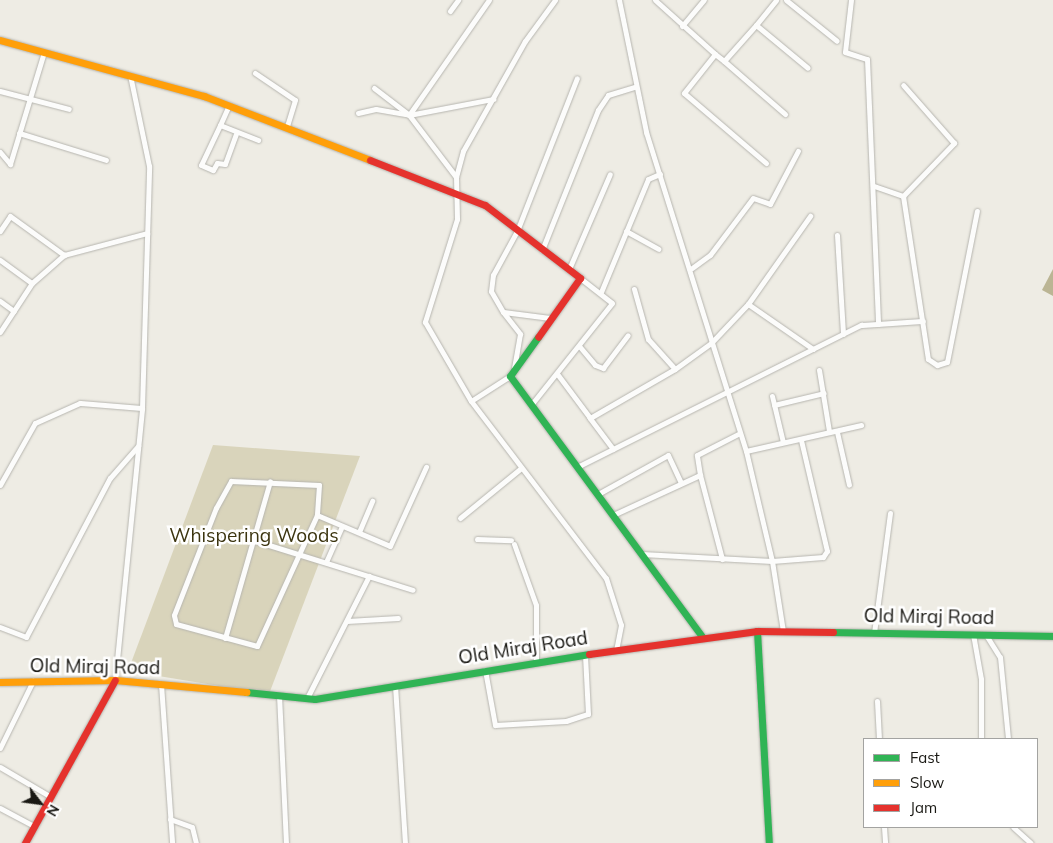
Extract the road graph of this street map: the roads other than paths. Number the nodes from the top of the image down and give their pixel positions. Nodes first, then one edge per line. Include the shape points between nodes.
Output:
1 (458, 0) edge
2 (488, 0) edge
3 (555, 0) edge
4 (619, 0) edge
5 (655, 0) edge
6 (704, 0) edge
7 (776, 0) edge
8 (786, 0) edge
9 (852, 0) edge
10 (450, 11) dead end
11 (756, 25) junction
12 (682, 26) junction
13 (0, 40) edge
14 (837, 41) dead end
15 (44, 52) junction
16 (716, 54) junction
17 (724, 61) junction
18 (808, 68) dead end
19 (255, 73) dead end
20 (130, 75) junction
21 (577, 78) dead end
22 (903, 86) dead end
23 (634, 87) junction
24 (374, 88) dead end
25 (0, 91) edge
26 (30, 98) junction
27 (493, 99) junction
28 (229, 105) junction
29 (68, 110) dead end
30 (358, 113) dead end
31 (785, 114) dead end
32 (409, 115) junction
33 (220, 125) junction
34 (287, 126) junction
35 (19, 133) junction
36 (236, 134) dead end
37 (258, 140) dead end
38 (798, 151) dead end
39 (0, 152) edge
40 (106, 160) dead end
41 (766, 163) dead end
42 (610, 174) dead end
43 (660, 174) junction
44 (456, 177) junction
45 (874, 186) junction
46 (459, 196) junction
47 (903, 196) junction
48 (977, 211) dead end
49 (810, 216) dead end
50 (0, 231) edge
51 (517, 231) junction
52 (626, 231) junction
53 (147, 233) junction
54 (837, 235) dead end
55 (658, 249) dead end
56 (542, 250) junction
57 (64, 255) junction
58 (0, 260) edge
59 (692, 268) junction
60 (568, 269) junction
61 (580, 278) junction
62 (32, 282) junction
63 (634, 289) dead end
64 (601, 292) junction
65 (0, 301) edge
66 (748, 304) junction
67 (14, 311) junction
68 (503, 312) junction
69 (550, 318) junction
70 (923, 321) junction
71 (878, 324) junction
72 (0, 332) edge
73 (843, 334) junction
74 (628, 335) dead end
75 (711, 343) junction
76 (580, 347) junction
77 (813, 349) junction
78 (675, 369) junction
79 (819, 370) dead end
80 (512, 373) junction
81 (558, 375) junction
82 (730, 391) junction
83 (824, 393) junction
84 (772, 396) dead end
85 (471, 401) junction
86 (774, 404) junction
87 (531, 405) junction
88 (142, 408) junction
89 (590, 418) junction
90 (861, 425) dead end
91 (829, 431) junction
92 (837, 432) junction
93 (740, 433) junction
94 (801, 440) junction
95 (783, 442) junction
96 (138, 445) junction
97 (613, 449) junction
98 (746, 451) junction
99 (426, 467) dead end
100 (577, 467) junction
101 (521, 468) junction
102 (700, 475) junction
103 (270, 481) junction
104 (681, 483) junction
105 (0, 485) edge
106 (849, 485) dead end
107 (598, 494) junction
108 (372, 501) dead end
109 (890, 513) dead end
110 (317, 515) junction
111 (613, 516) junction
112 (460, 518) dead end
113 (341, 528) junction
114 (359, 532) junction
115 (477, 539) dead end
116 (256, 541) junction
117 (642, 554) junction
118 (301, 555) junction
119 (722, 560) junction
120 (772, 561) junction
121 (326, 562) junction
122 (369, 576) junction
123 (413, 590) dead end
124 (398, 618) dead end
125 (347, 622) junction
126 (0, 627) edge
127 (757, 631) junction
128 (783, 632) junction
129 (874, 633) junction
130 (973, 634) junction
131 (986, 634) junction
132 (702, 636) junction
133 (1053, 636) edge
134 (225, 638) junction
135 (616, 650) junction
136 (585, 654) junction
137 (536, 662) junction
138 (485, 670) junction
139 (115, 680) junction
140 (33, 681) junction
141 (0, 682) edge
142 (161, 684) junction
143 (395, 685) junction
144 (279, 695) junction
145 (307, 698) junction
146 (876, 702) dead end
147 (879, 738) edge
148 (981, 738) edge
149 (1008, 738) edge
150 (0, 747) edge
151 (0, 767) edge
152 (51, 797) junction
153 (0, 808) edge
154 (170, 819) junction
155 (34, 826) junction
156 (884, 828) edge
157 (1014, 828) edge
158 (25, 843) edge
159 (172, 843) edge
160 (196, 843) edge
161 (286, 843) edge
162 (404, 843) edge
163 (770, 843) edge
164 (885, 843) edge
165 (1031, 843) edge

1 - 10 street
2 - 32 street
3 - 27 street via 525,41
4 - 23 street
5 - 12 street
6 - 12 street
7 - 11 street
8 - 14 street
9 - 45 street via 845,52 867,59
11 - 17 street
11 - 18 street
12 - 16 street
13 - 15 main road
15 - 20 main road
15 - 26 street
16 - 17 street
16 - 41 street via 684,93
17 - 31 street
19 - 34 street via 295,100
20 - 28 main road
20 - 53 street via 149,166
21 - 51 street
22 - 47 street via 954,143
23 - 43 street
23 - 56 street via 608,95 598,110
24 - 32 street
25 - 26 street
26 - 29 street
26 - 35 street
27 - 32 street
27 - 44 street via 463,151
28 - 33 street
28 - 34 main road
30 - 32 street via 376,109
32 - 44 street
33 - 36 street via 201,166 213,170 217,163 225,164
33 - 37 street
34 - 46 main road
35 - 39 street via 10,164
35 - 40 street
38 - 59 street via 770,204 753,198 710,255
42 - 60 street
43 - 52 street via 648,179
43 - 59 street
44 - 46 street
45 - 47 street
45 - 71 street
46 - 51 main road via 485,205
46 - 85 street via 457,219 425,322
47 - 70 street
48 - 70 street via 956,325 942,366 928,359
49 - 66 street
50 - 57 street via 10,216
51 - 56 main road
51 - 68 street via 493,275 491,291
52 - 55 street
52 - 64 street
53 - 57 street
53 - 88 street
54 - 73 street
56 - 60 main road
57 - 62 street
58 - 62 street
59 - 75 street
60 - 61 main road
61 - 64 street
61 - 69 main road
62 - 67 street
63 - 78 street via 648,339
64 - 76 street via 612,303
65 - 67 street
66 - 75 street
66 - 77 street
67 - 72 street
68 - 69 street
68 - 80 street via 520,334
69 - 80 main road
70 - 71 street
71 - 73 street via 861,325
73 - 77 street
74 - 76 street via 603,368 595,365
75 - 78 street
75 - 82 street
76 - 81 street
77 - 82 street
78 - 89 street
79 - 83 street
80 - 85 street
80 - 87 main road
81 - 87 street
81 - 89 street
82 - 93 street
82 - 97 street
83 - 86 street
83 - 91 street
84 - 86 street
85 - 101 street
86 - 95 street
87 - 100 main road
88 - 96 street
88 - 105 street via 80,403 35,422
89 - 97 street
90 - 92 street
91 - 92 street
91 - 94 street
92 - 106 street
93 - 98 street
93 - 102 street via 697,456
94 - 95 street
94 - 120 street via 826,554
95 - 98 street
96 - 126 street via 110,478 26,637
96 - 139 street
97 - 100 street
98 - 120 street
99 - 114 street via 390,546
100 - 107 main road
101 - 112 street
101 - 135 street via 606,578 622,626
102 - 104 street
102 - 119 street
103 - 110 street via 319,485
103 - 116 street
103 - 134 street via 231,482 216,508 174,615 176,624
104 - 107 street via 668,455
104 - 111 street
107 - 111 main road
108 - 114 street
109 - 129 street
110 - 113 street
110 - 118 street
111 - 117 main road
113 - 114 street
113 - 121 street
115 - 137 street via 513,542 536,605
116 - 118 street
116 - 134 street
117 - 119 street
117 - 132 main road
118 - 121 street
118 - 134 street via 257,646
119 - 120 street
120 - 128 street
121 - 122 street
122 - 123 street
122 - 125 street
124 - 125 street
125 - 145 street
127 - 128 main road, Old Miraj Road
127 - 132 main road, Old Miraj Road
127 - 163 main road
128 - 129 main road, Old Miraj Road
129 - 130 main road, Old Miraj Road
130 - 131 main road, Old Miraj Road
130 - 148 street via 981,679
131 - 133 main road, Old Miraj Road
131 - 149 street via 1000,657
132 - 135 main road, Old Miraj Road
135 - 136 main road, Old Miraj Road
136 - 137 main road, Old Miraj Road
136 - 138 street via 588,714 566,721 495,725
137 - 138 main road, Old Miraj Road
138 - 143 main road, Old Miraj Road
139 - 140 main road, Old Miraj Road
139 - 142 main road, Old Miraj Road
139 - 152 main road
140 - 141 main road, Old Miraj Road
140 - 150 street
142 - 144 main road, Old Miraj Road
142 - 154 street
143 - 145 main road, Old Miraj Road
143 - 162 street
144 - 145 main road, Old Miraj Road
144 - 161 street
146 - 147 street
151 - 152 street
152 - 155 main road
153 - 155 street
154 - 159 street
154 - 160 street via 192,827
155 - 158 main road
156 - 164 street
157 - 165 street

